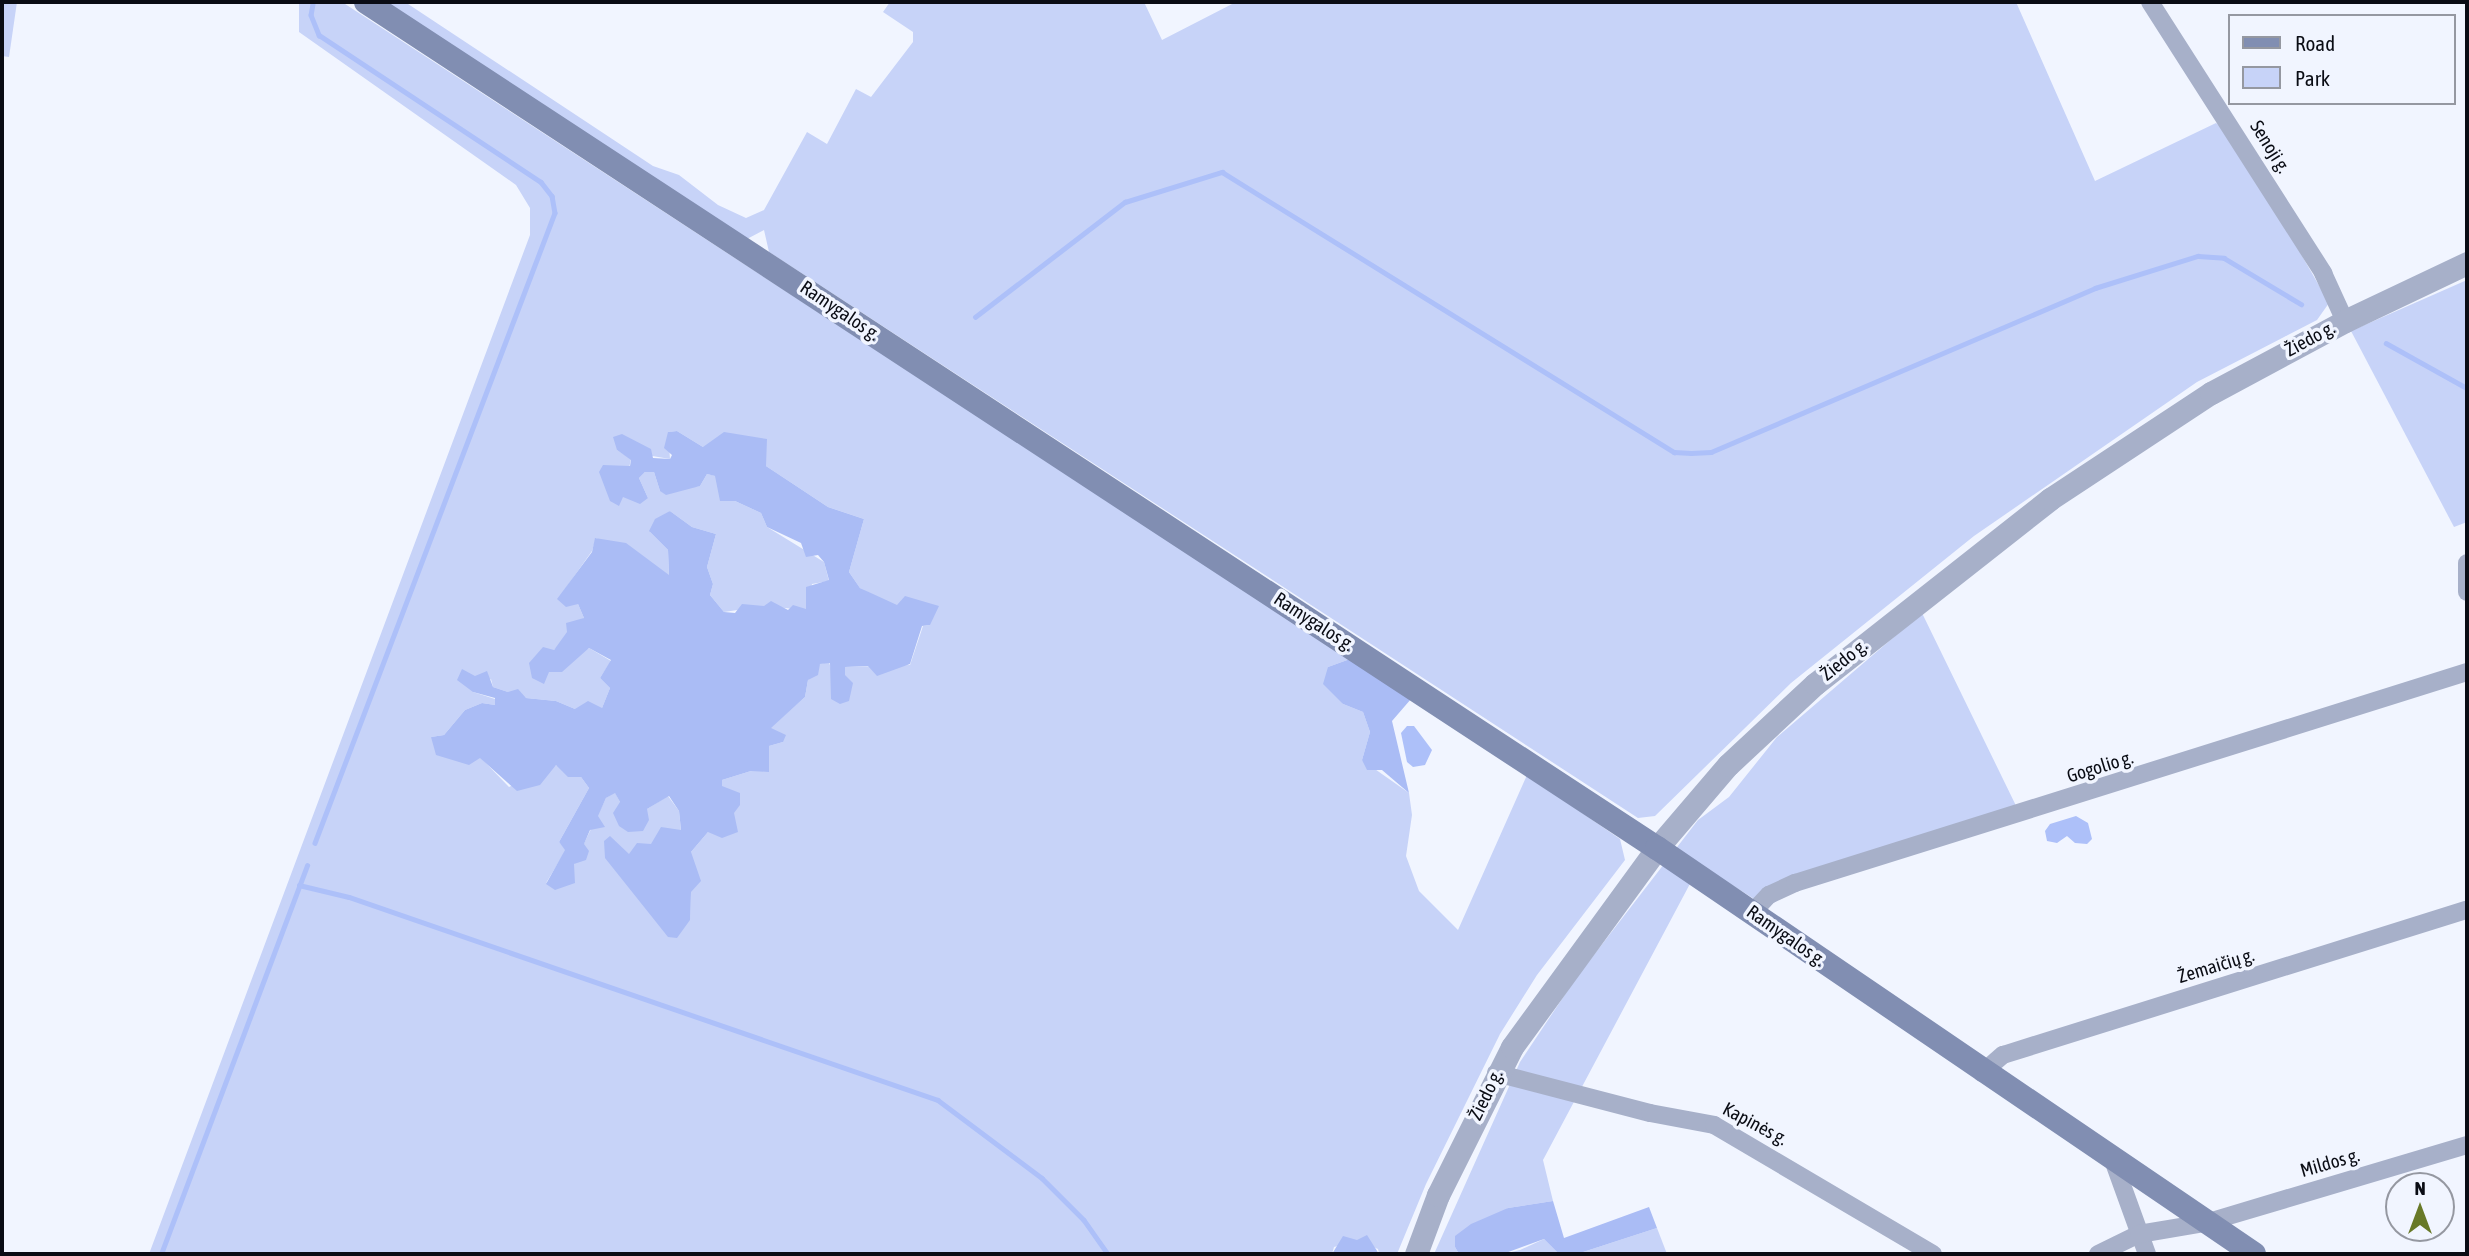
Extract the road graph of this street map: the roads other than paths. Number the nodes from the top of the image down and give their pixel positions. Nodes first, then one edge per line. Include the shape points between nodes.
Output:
1 (366, 2) edge
2 (2150, 2) edge
3 (2467, 264) edge
4 (2345, 320) junction
5 (2467, 564) edge
6 (2467, 592) edge
7 (2467, 672) edge
8 (1657, 848) junction
9 (2467, 910) edge
10 (1752, 913) junction
11 (1496, 1073) junction
12 (1983, 1073) junction
13 (2467, 1144) edge
14 (2113, 1160) junction
15 (2205, 1223) junction
16 (2139, 1234) junction
17 (1416, 1254) edge
18 (1933, 1254) edge
19 (2098, 1254) edge
20 (2147, 1254) edge
21 (2254, 1254) edge

1 - 8 main road, Ramygalos g.
2 - 4 street, Senoji g. via 2323,273
3 - 4 street, Žiedo g.
4 - 8 street, Žiedo g. via 2211,393 2050,499 1950,575 1815,684 1728,765
5 - 6 street
7 - 10 street, Gogolio g. via 1796,883 1769,895
8 - 10 main road, Ramygalos g.
8 - 11 street, Žiedo g.
9 - 12 street, Žemaičių g. via 2003,1055
10 - 12 main road, Ramygalos g.
11 - 17 street, Žiedo g. via 1438,1195
11 - 18 street, Kapinės g. via 1714,1125
12 - 14 main road, Ramygalos g.
13 - 15 street, Mildos g.
14 - 15 main road, Ramygalos g.
14 - 16 street
15 - 16 street
15 - 21 main road, Ramygalos g.
16 - 19 street
16 - 20 street

